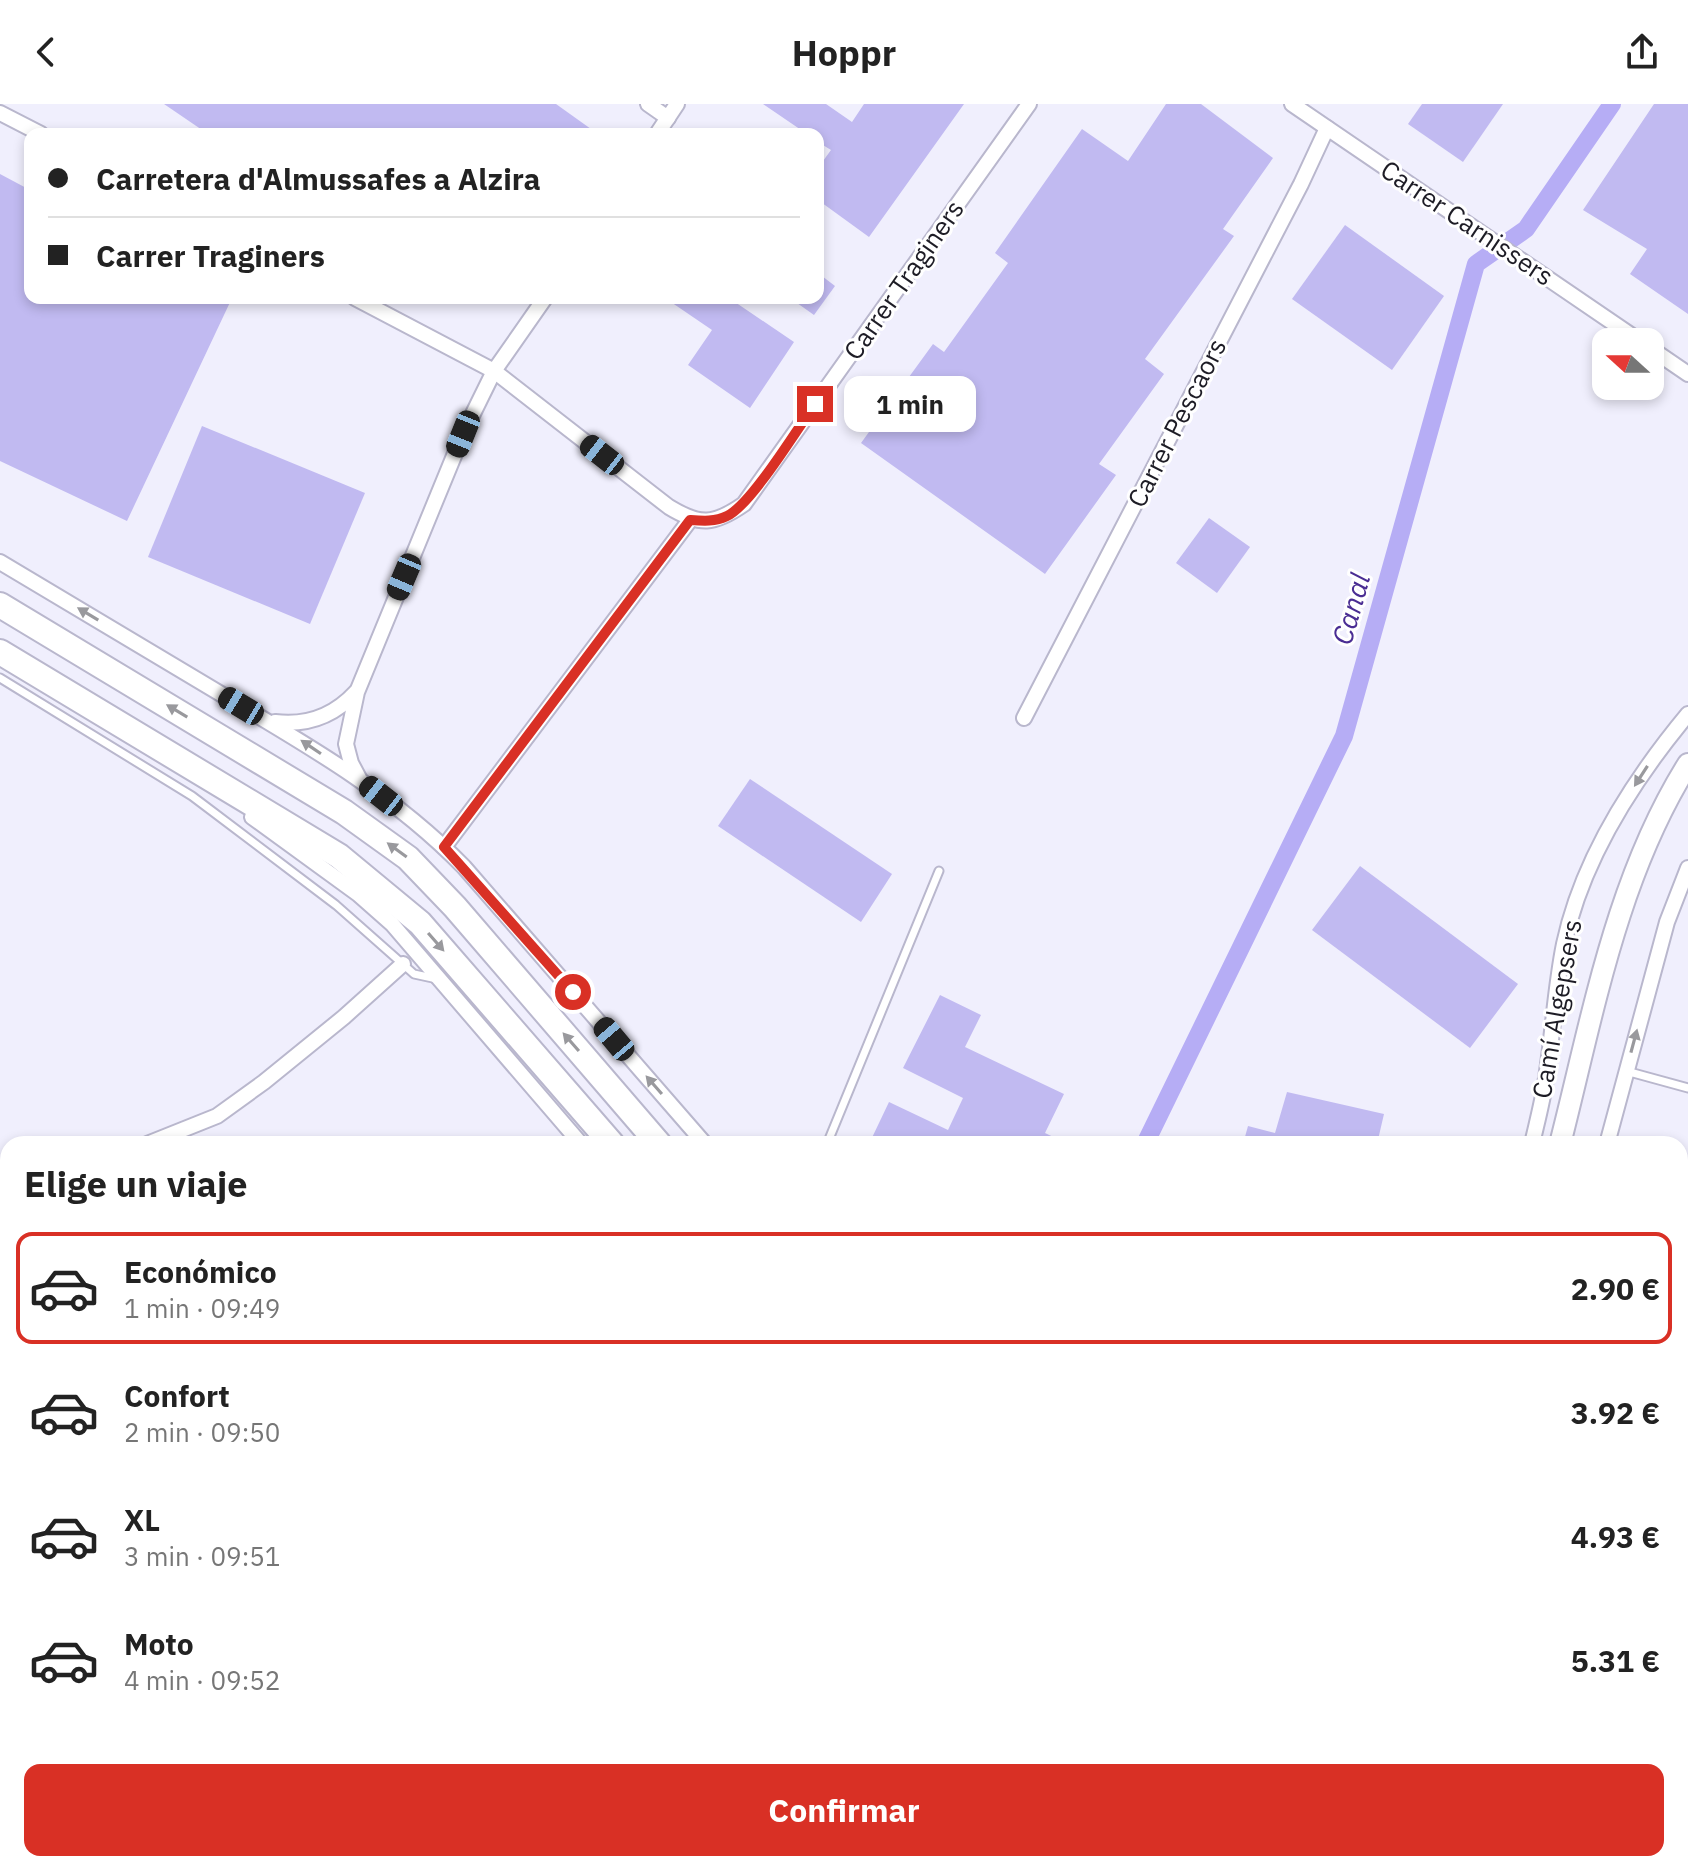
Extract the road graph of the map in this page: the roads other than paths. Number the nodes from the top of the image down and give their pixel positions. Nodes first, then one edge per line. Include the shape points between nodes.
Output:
1 (648, 104) edge
2 (677, 104) edge
3 (1029, 104) edge
4 (1292, 104) edge
5 (0, 113) edge
6 (668, 118) junction
7 (29, 128) edge
8 (661, 128) edge
9 (1327, 128) junction
10 (366, 304) edge
11 (541, 304) edge
12 (1621, 328) edge
13 (1664, 358) edge
14 (494, 371) junction
15 (1688, 374) edge
16 (690, 520) junction
17 (0, 562) edge
18 (0, 605) edge
19 (0, 652) edge
20 (0, 678) edge
21 (357, 692) junction
22 (1688, 714) edge
23 (1024, 718) dead end
24 (268, 722) junction
25 (1688, 764) edge
26 (359, 778) junction
27 (214, 781) junction
28 (444, 847) junction
29 (1688, 868) edge
30 (939, 871) dead end
31 (403, 964) junction
32 (442, 981) junction
33 (1626, 1071) junction
34 (1688, 1088) edge
35 (167, 1136) edge
36 (574, 1136) edge
37 (605, 1136) edge
38 (652, 1136) edge
39 (698, 1136) edge
40 (830, 1136) edge
41 (1534, 1136) edge
42 (1562, 1136) edge
43 (1609, 1136) edge

1 - 6 street
2 - 6 street
3 - 16 street, Carrer Traginers via 744,504 707,522
4 - 9 street, Carrer Carnissers
5 - 7 street
6 - 8 street
9 - 12 street, Carrer Carnissers
9 - 23 street, Carrer Pescaors
10 - 14 street
11 - 14 street
13 - 15 street
14 - 16 street
14 - 21 street
16 - 28 street
24 -> 17 street
38 -> 18 main road via 408,858 344,812
19 - 27 main road
20 - 31 lane via 192,796 336,905
21 - 24 street via 324,718
21 - 26 street via 346,744
22 -> 41 street, Camí Algepsers via 1617,814 1578,896 1564,945
26 -> 24 street
25 - 42 main road via 1648,840 1618,916
26 - 28 street
27 - 32 street via 232,803 358,894
27 -> 37 main road via 339,856 420,923
39 -> 28 street
33 -> 29 street via 1667,922
30 - 40 lane
31 - 32 lane via 414,974
31 - 35 street via 287,1064 217,1116
32 - 36 street
33 - 34 lane
33 - 43 street

